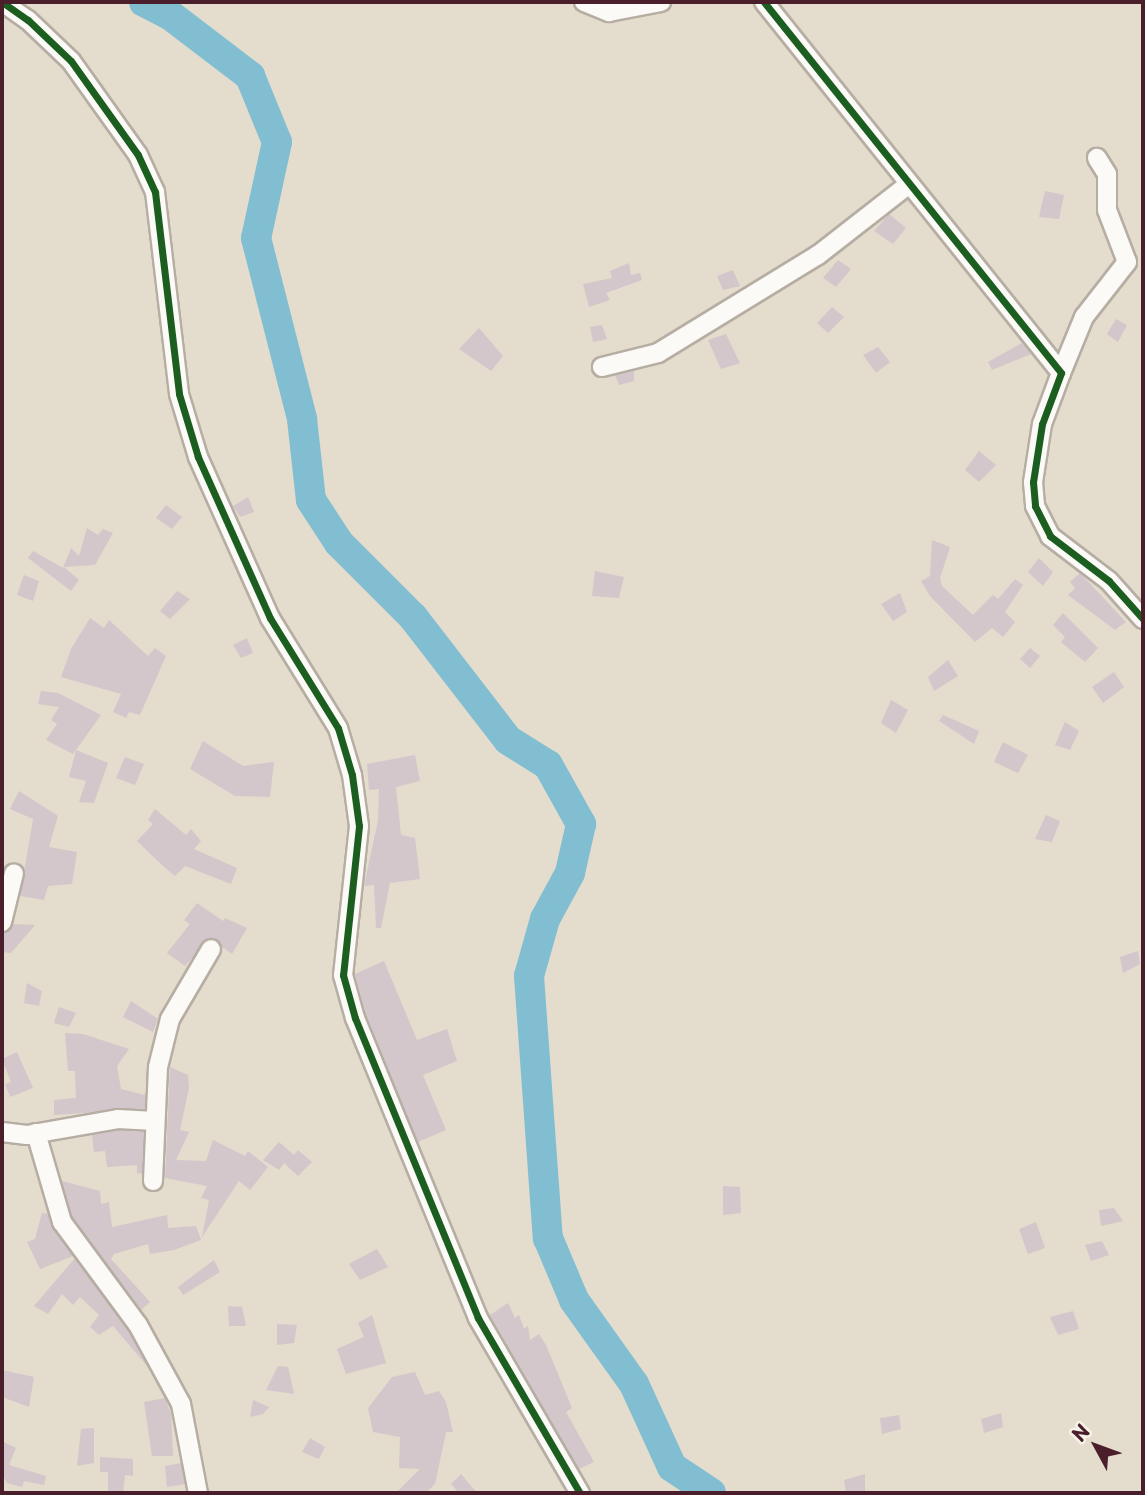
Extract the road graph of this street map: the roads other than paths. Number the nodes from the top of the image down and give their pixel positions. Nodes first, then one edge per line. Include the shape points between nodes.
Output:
1 (2, 2) edge
2 (584, 2) edge
3 (661, 2) edge
4 (764, 2) edge
5 (1097, 158) dead end
6 (908, 184) junction
7 (602, 367) dead end
8 (1061, 373) junction
9 (1143, 619) edge
10 (14, 873) dead end
11 (2, 922) edge
12 (211, 949) dead end
13 (155, 1121) junction
14 (2, 1132) edge
15 (36, 1133) junction
16 (153, 1181) dead end
17 (198, 1493) edge
18 (580, 1493) edge

1 - 18 street via 71,61 138,155 155,192 179,394 198,457 270,618 338,728 352,775 359,826 343,975 355,1018 478,1318
2 - 3 street via 609,12
4 - 6 street
5 - 8 street via 1107,174 1107,210 1127,262 1084,317
6 - 7 street via 818,255 658,353
6 - 8 street
8 - 9 street via 1042,424 1032,482 1035,506 1050,536 1109,581
10 - 11 street
12 - 13 street via 170,1018 158,1067
13 - 15 street via 118,1119
13 - 16 street
14 - 15 street
15 - 17 street via 62,1222 138,1325 181,1404

